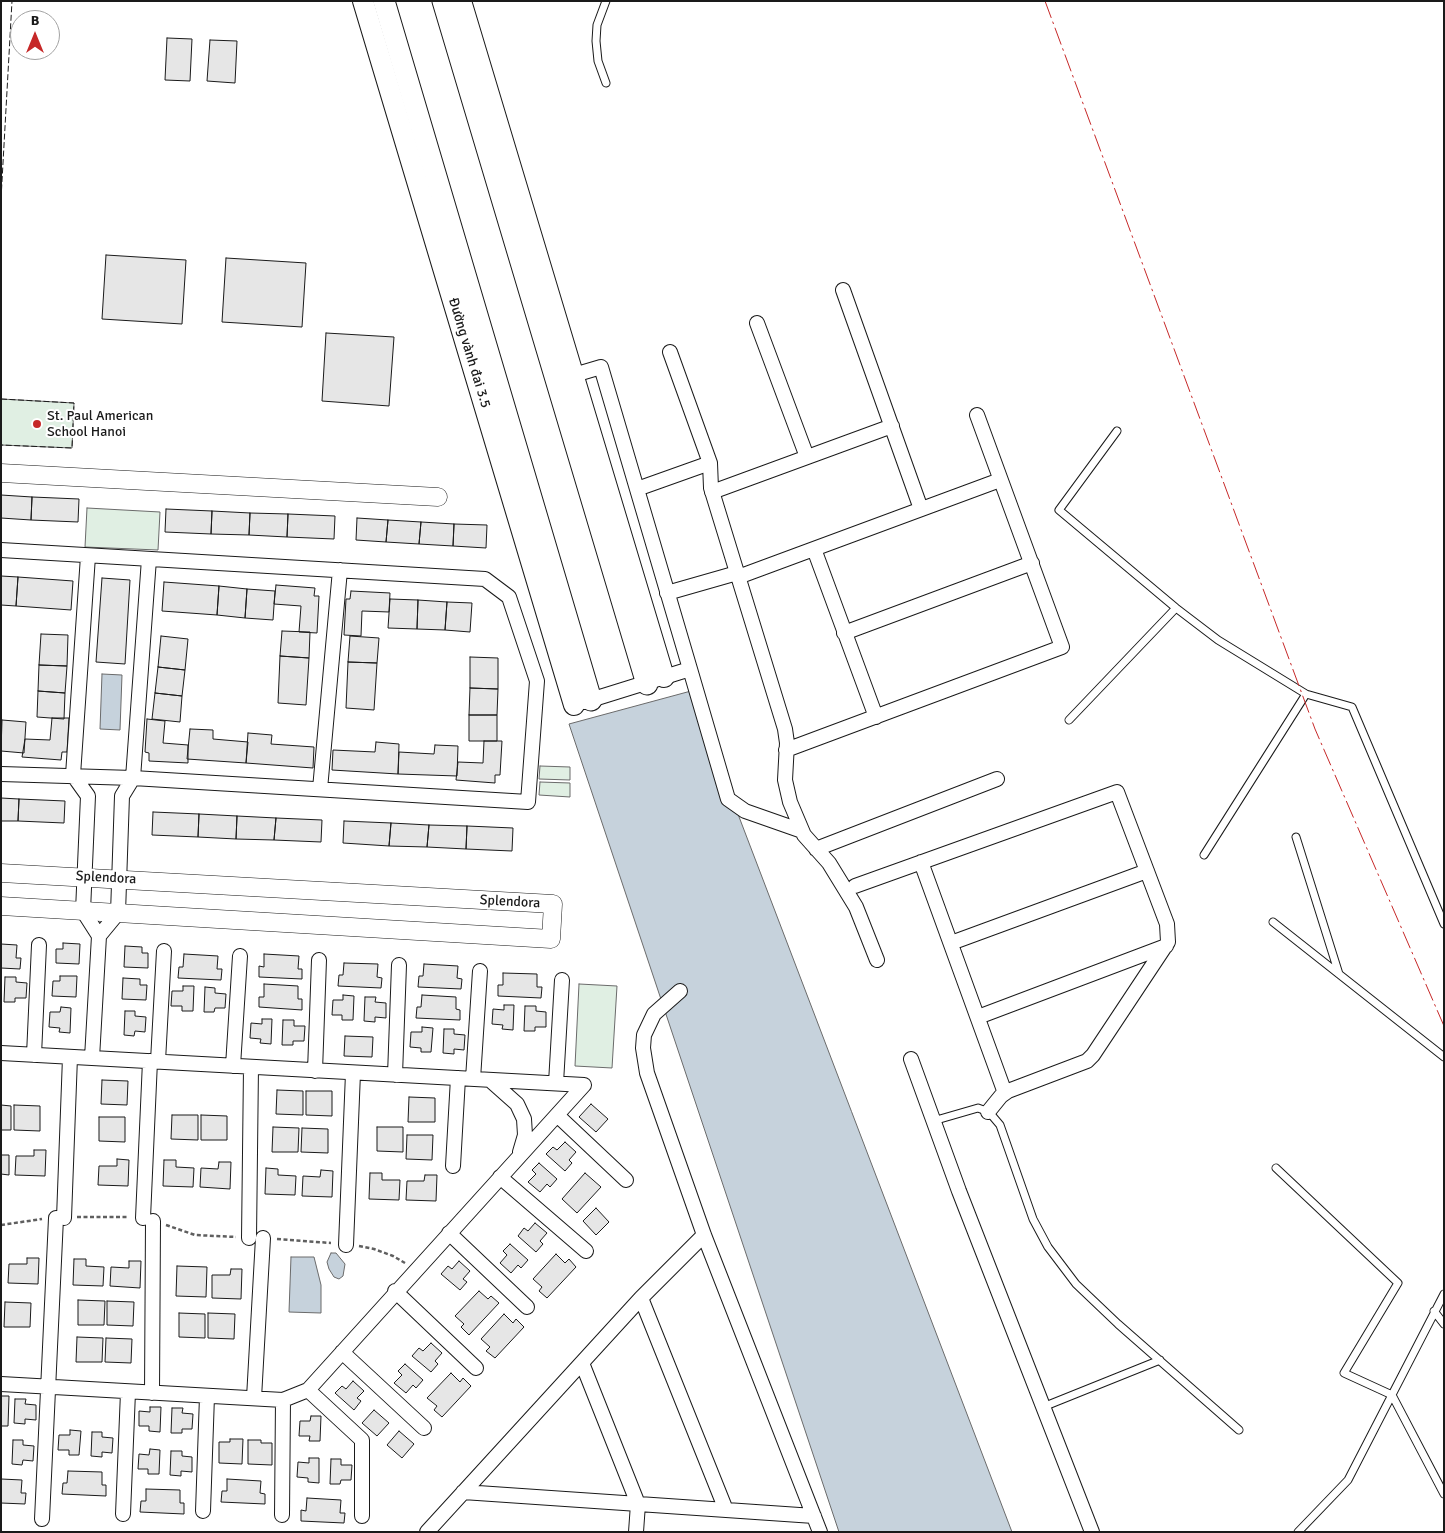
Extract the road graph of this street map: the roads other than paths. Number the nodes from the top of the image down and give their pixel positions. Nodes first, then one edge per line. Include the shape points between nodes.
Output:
1 (363, 1) edge
2 (384, 1) edge
3 (443, 1) edge
4 (461, 1) edge
5 (606, 1) edge
6 (606, 83) dead end
7 (843, 290) dead end
8 (757, 323) dead end
9 (670, 352) dead end
10 (574, 375) junction
11 (977, 415) dead end
12 (892, 426) junction
13 (1117, 431) dead end
14 (807, 457) junction
15 (710, 463) junction
16 (1, 473) edge
17 (1000, 480) junction
18 (637, 489) junction
19 (712, 492) junction
20 (438, 497) dead end
21 (922, 509) junction
22 (814, 549) junction
23 (1, 550) edge
24 (88, 556) junction
25 (149, 559) junction
26 (1032, 563) junction
27 (340, 570) junction
28 (738, 575) junction
29 (668, 593) junction
30 (1176, 608) junction
31 (844, 633) junction
32 (690, 669) junction
33 (655, 680) junction
34 (1306, 694) junction
35 (582, 702) junction
36 (876, 717) junction
37 (1069, 720) dead end
38 (786, 750) junction
39 (1, 774) edge
40 (74, 776) junction
41 (133, 778) junction
42 (997, 779) dead end
43 (320, 789) junction
44 (802, 831) junction
45 (1296, 837) dead end
46 (816, 848) junction
47 (1204, 855) dead end
48 (922, 862) junction
49 (1146, 870) junction
50 (1, 873) edge
51 (84, 877) junction
52 (119, 878) junction
53 (855, 886) dead end
54 (1, 906) edge
55 (83, 911) junction
56 (118, 913) junction
57 (1272, 922) dead end
58 (1444, 924) edge
59 (99, 936) junction
60 (951, 943) junction
61 (39, 945) dead end
62 (1166, 946) junction
63 (164, 951) dead end
64 (240, 956) dead end
65 (319, 960) dead end
66 (877, 960) dead end
67 (399, 965) dead end
68 (480, 971) dead end
69 (1339, 975) junction
70 (562, 980) dead end
71 (680, 991) dead end
72 (978, 1017) junction
73 (1, 1053) edge
74 (34, 1055) junction
75 (70, 1057) junction
76 (1444, 1057) edge
77 (92, 1058) junction
78 (911, 1059) dead end
79 (154, 1061) junction
80 (233, 1066) junction
81 (251, 1066) junction
82 (314, 1071) junction
83 (353, 1073) junction
84 (395, 1075) junction
85 (458, 1078) junction
86 (473, 1079) junction
87 (490, 1080) junction
88 (556, 1084) junction
89 (1005, 1092) junction
90 (988, 1112) junction
91 (557, 1115) junction
92 (933, 1121) junction
93 (512, 1164) junction
94 (453, 1166) dead end
95 (1276, 1168) dead end
96 (500, 1177) junction
97 (626, 1180) dead end
98 (448, 1233) junction
99 (704, 1235) junction
100 (346, 1245) road end
101 (586, 1251) dead end
102 (395, 1291) junction
103 (1444, 1294) edge
104 (641, 1298) junction
105 (526, 1306) dead end
106 (1434, 1311) junction
107 (1444, 1324) edge
108 (342, 1352) junction
109 (1160, 1360) junction
110 (582, 1363) junction
111 (476, 1368) dead end
112 (1, 1384) edge
113 (48, 1387) junction
114 (308, 1390) junction
115 (128, 1392) junction
116 (152, 1393) junction
117 (1392, 1395) junction
118 (207, 1396) junction
119 (254, 1398) junction
120 (283, 1400) junction
121 (1043, 1406) junction
122 (424, 1428) dead end
123 (1239, 1430) dead end
124 (464, 1492) junction
125 (1444, 1494) edge
126 (638, 1504) junction
127 (726, 1510) junction
128 (203, 1511) dead end
129 (123, 1514) dead end
130 (282, 1515) dead end
131 (362, 1516) dead end
132 (814, 1516) junction
133 (42, 1519) dead end
134 (427, 1532) edge
135 (636, 1532) edge
136 (820, 1532) edge
137 (1092, 1532) edge
138 (1298, 1532) edge

1 - 35 main road, Đường vành đai 3.5
2 - 35 main road, Đường vành đai 3.5
3 - 33 main road
4 - 10 main road
5 - 6 lane via 597,25 596,41 598,61
7 - 12 street
8 - 14 street
9 - 15 street
10 - 18 street via 601,367
10 - 33 main road
11 - 17 street
12 - 14 street
12 - 21 street
13 - 30 lane via 1059,510
14 - 19 street
15 - 18 street
15 - 19 street
16 - 20 street
17 - 21 street
17 - 26 street
18 - 29 street
19 - 28 street
21 - 22 street
22 - 28 street
22 - 31 street
23 - 24 street
24 - 25 street
24 - 40 street
25 - 27 street
25 - 41 street
26 - 31 street
26 - 36 street via 1062,647
27 - 43 street
27 - 43 street via 485,578 509,597 536,681 528,802
28 - 29 street
28 - 38 street via 785,728
29 - 32 street
30 - 34 lane via 1218,640
30 - 37 lane
31 - 36 street
32 - 33 street
32 - 44 street via 728,799 746,811
33 - 35 street
34 - 47 lane
34 - 58 lane via 1352,707
36 - 38 street
38 - 44 street via 785,780
39 - 40 street
40 - 41 street
40 - 51 street via 88,796
41 - 43 street
41 - 52 street via 122,796
42 - 46 street
44 - 46 street
45 - 69 lane
46 - 66 street via 830,863 856,907
48 - 49 street via 1117,792
48 - 53 street
48 - 60 street
49 - 60 street
49 - 62 street via 1167,924 1169,939
50 - 51 street, Splendora
51 - 52 street, Splendora
51 - 55 street
52 - 56 street
52 - 56 street, Splendora via 553,904 552,939
54 - 55 street, Splendora
55 - 56 street, Splendora
55 - 59 street
56 - 59 street
57 - 69 lane
59 - 77 street
60 - 72 street
61 - 74 street
62 - 72 street
62 - 89 street via 1087,1062
63 - 79 street
64 - 80 street
65 - 82 street
67 - 84 street
68 - 86 street
69 - 76 lane
70 - 88 street
71 - 99 street via 654,1014 642,1048 647,1073
72 - 89 street
73 - 74 street
74 - 75 street
75 - 77 street
75 - 113 street
77 - 79 street
78 - 92 street
79 - 80 street
79 - 116 street via 148,1219
80 - 81 street
81 - 82 street
81 - 119 street via 256,1238
82 - 83 street
83 - 84 street
83 - 100 street
84 - 85 street
85 - 86 street
85 - 94 street
86 - 87 street
87 - 88 street
87 - 93 street via 517,1104 524,1119 521,1151
88 - 91 street via 584,1085
89 - 90 street
90 - 92 lane via 978,1108
90 - 109 lane via 1000,1125 1033,1219 1048,1247 1076,1284
91 - 93 street
91 - 97 street
92 - 121 street
93 - 96 street
95 - 117 lane via 1398,1283 1344,1373
96 - 98 street
96 - 101 street
98 - 102 street
98 - 105 street
99 - 104 street
99 - 132 street
102 - 108 street
102 - 111 street
103 - 106 lane
104 - 110 street
104 - 127 street
106 - 107 lane
106 - 117 lane
108 - 114 street
108 - 122 street
109 - 121 lane
109 - 123 lane
110 - 124 street
110 - 126 street
112 - 113 street
113 - 115 street
113 - 133 street
114 - 120 street
114 - 131 street via 362,1440
115 - 116 street
115 - 129 street
116 - 118 street
117 - 125 lane
117 - 138 lane via 1348,1480
118 - 119 street
118 - 128 street
119 - 120 street
120 - 130 street
121 - 137 street
124 - 126 street
124 - 134 street
126 - 127 street
126 - 135 street
127 - 132 street
132 - 136 street

